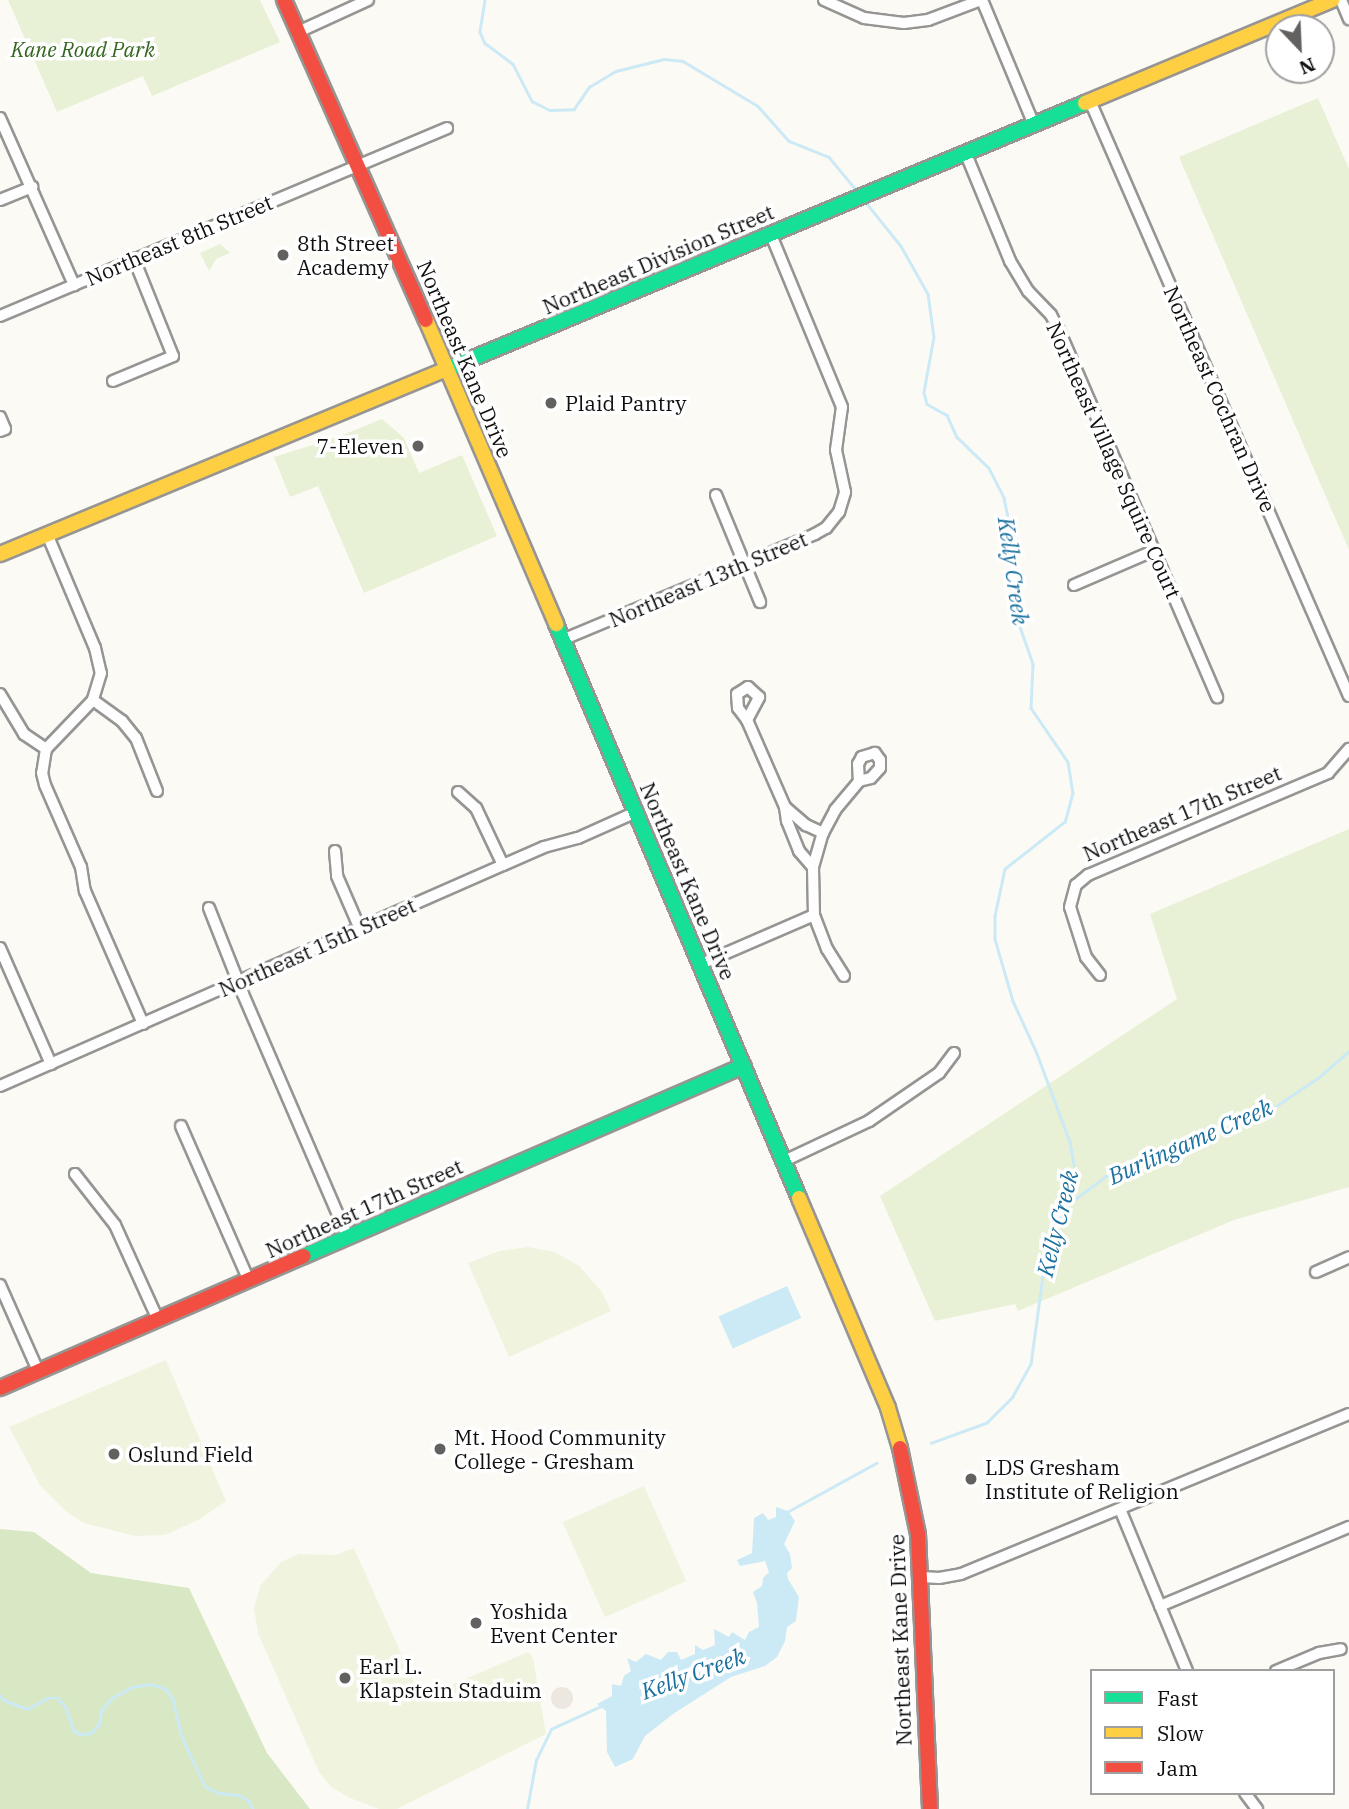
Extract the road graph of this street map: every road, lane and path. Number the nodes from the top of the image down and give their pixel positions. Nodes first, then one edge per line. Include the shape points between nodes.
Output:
1 (284, 0) edge
2 (368, 0) edge
3 (824, 0) edge
4 (981, 0) edge
5 (1332, 0) edge
6 (1341, 0) edge
7 (1304, 5) edge
8 (1349, 19) edge
9 (298, 32) junction
10 (1090, 101) junction
11 (0, 118) edge
12 (1034, 125) junction
13 (447, 128) dead end
14 (966, 154) junction
15 (357, 164) junction
16 (32, 187) junction
17 (0, 200) edge
18 (771, 235) junction
19 (134, 259) junction
20 (74, 285) junction
21 (0, 316) edge
22 (447, 369) junction
23 (113, 382) dead end
24 (0, 416) edge
25 (0, 431) edge
26 (716, 495) dead end
27 (47, 534) junction
28 (1153, 551) junction
29 (0, 554) edge
30 (744, 564) junction
31 (1074, 585) dead end
32 (760, 602) dead end
33 (562, 640) junction
34 (0, 694) edge
35 (1349, 696) edge
36 (1217, 697) dead end
37 (93, 700) junction
38 (747, 720) dead end
39 (46, 749) junction
40 (1349, 749) edge
41 (859, 781) dead end
42 (157, 791) dead end
43 (458, 792) dead end
44 (785, 807) junction
45 (636, 813) junction
46 (822, 834) junction
47 (335, 851) dead end
48 (503, 865) junction
49 (813, 867) junction
50 (209, 908) dead end
51 (814, 915) junction
52 (360, 929) junction
53 (0, 948) edge
54 (701, 964) junction
55 (1100, 975) dead end
56 (844, 976) dead end
57 (239, 982) junction
58 (143, 1024) junction
59 (954, 1052) dead end
60 (51, 1064) junction
61 (744, 1066) junction
62 (0, 1086) edge
63 (181, 1126) dead end
64 (784, 1161) junction
65 (75, 1174) dead end
66 (348, 1238) junction
67 (1349, 1257) edge
68 (1316, 1272) dead end
69 (249, 1281) junction
70 (0, 1286) edge
71 (158, 1320) junction
72 (39, 1373) junction
73 (0, 1388) edge
74 (1349, 1414) edge
75 (1121, 1509) junction
76 (1349, 1527) edge
77 (922, 1577) junction
78 (1160, 1606) junction
79 (1341, 1649) dead end
80 (1186, 1669) edge
81 (1281, 1669) edge
82 (930, 1809) edge

1 - 9 main road, Northeast Kane Drive
2 - 9 street
3 - 4 street via 864,18 904,23 928,20
4 - 12 street
5 - 7 main road, Northeast Division Street
6 - 8 street
7 - 10 main road, Northeast Division Street
9 - 15 main road, Northeast Kane Drive
10 - 12 main road, Northeast Division Street
10 - 35 street, Northeast Cochran Drive
11 - 16 street
12 - 14 main road, Northeast Division Street
13 - 15 street, Northeast 8th Street
14 - 18 main road, Northeast Division Street
14 - 28 street, Northeast Village Squire Court via 1010,261 1059,330
15 - 19 street, Northeast 8th Street
15 - 22 main road, Northeast Kane Drive
16 - 17 street
16 - 20 street
18 - 22 main road, Northeast Division Street
18 - 30 street, Northeast 13th Street via 842,407 836,450 845,492 834,520 815,534
19 - 20 street, Northeast 8th Street
19 - 23 street via 173,356
20 - 21 street, Northeast 8th Street
22 - 27 main road, Northeast Division Street
22 - 33 main road, Northeast Kane Drive
24 - 25 street via 5,429
26 - 30 street
27 - 29 main road, Northeast Division Street
27 - 37 street via 100,662 101,681
28 - 31 street
28 - 36 street, Northeast Village Squire Court
30 - 32 street
30 - 33 street, Northeast 13th Street
33 - 45 main road, Northeast Kane Drive
34 - 39 street via 23,734
37 - 39 street
37 - 42 street via 130,729
38 - 44 street
39 - 58 street via 45,785
40 - 55 street, Northeast 17th Street via 1328,773 1088,875 1076,885 1070,907 1086,957
41 - 46 street
43 - 48 street via 476,808
44 - 46 street
44 - 49 street via 799,851
45 - 48 street, Northeast 15th Street
45 - 54 main road, Northeast Kane Drive
46 - 49 street
47 - 52 street via 337,876
48 - 52 street, Northeast 15th Street
49 - 51 street
50 - 57 street
51 - 54 street
51 - 56 street
52 - 57 street, Northeast 15th Street
53 - 60 street
54 - 61 main road, Northeast Kane Drive
57 - 58 street, Northeast 15th Street
57 - 66 street
58 - 60 street, Northeast 15th Street
59 - 64 street via 939,1073 869,1121
60 - 62 street, Northeast 15th Street
61 - 64 main road, Northeast Kane Drive
61 - 66 main road, Northeast 17th Street
63 - 69 street
64 - 77 main road, Northeast Kane Drive via 888,1408 914,1511
65 - 71 street via 115,1225
66 - 69 main road, Northeast 17th Street
67 - 68 street
69 - 71 main road, Northeast 17th Street
70 - 72 street
71 - 72 main road, Northeast 17th Street
72 - 73 main road, Northeast 17th Street
74 - 75 street
75 - 77 street via 961,1574
75 - 78 street
76 - 78 street
77 - 82 main road, Northeast Kane Drive
78 - 80 street
79 - 81 street

